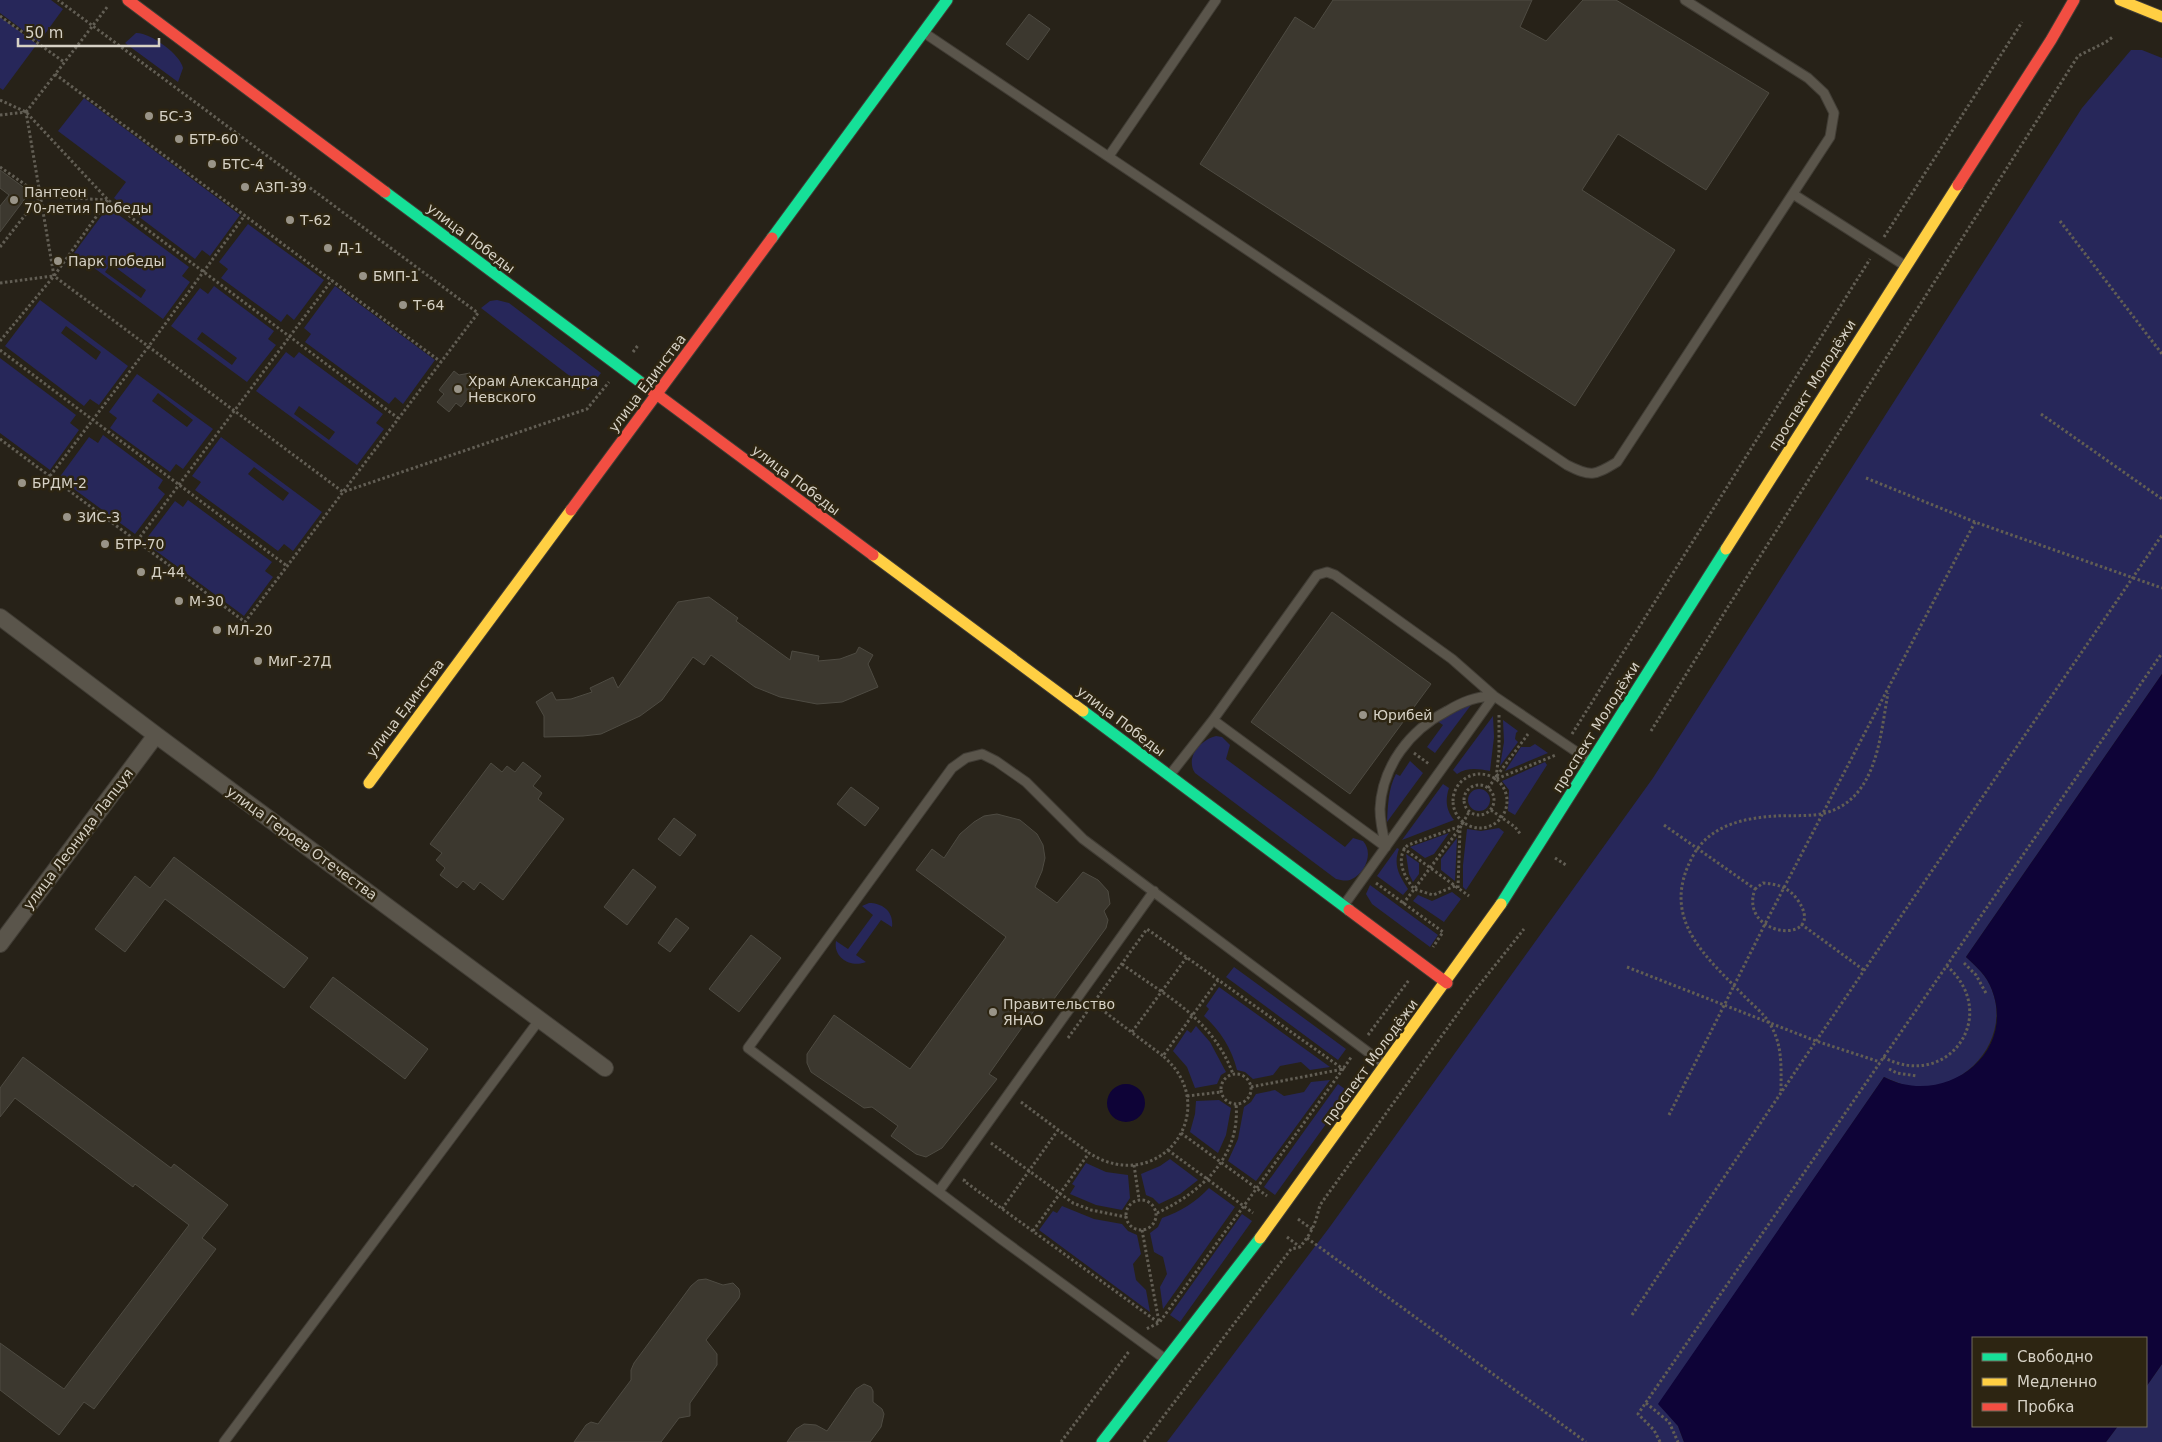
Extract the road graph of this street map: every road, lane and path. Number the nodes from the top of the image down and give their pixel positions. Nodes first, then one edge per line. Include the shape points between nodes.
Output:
1 (58, 0) edge
2 (128, 0) edge
3 (946, 0) edge
4 (1216, 0) edge
5 (1685, 0) edge
6 (2074, 0) edge
7 (2120, 0) edge
8 (104, 10) dead end
9 (0, 16) edge
10 (2162, 17) edge
11 (2022, 22) dead end
12 (93, 26) junction
13 (923, 32) junction
14 (2114, 36) dead end
15 (64, 62) junction
16 (55, 74) junction
17 (0, 100) edge
18 (26, 112) junction
19 (0, 115) edge
20 (1109, 156) junction
21 (0, 166) edge
22 (1793, 194) junction
23 (40, 196) junction
24 (108, 200) junction
25 (245, 215) junction
26 (2060, 221) dead end
27 (0, 247) edge
28 (1877, 248) junction
29 (1905, 266) junction
30 (204, 272) junction
31 (54, 276) junction
32 (332, 280) junction
33 (0, 283) edge
34 (289, 336) junction
35 (0, 340) edge
36 (639, 344) dead end
37 (150, 346) junction
38 (0, 350) edge
39 (2162, 354) edge
40 (441, 362) junction
41 (621, 369) junction
42 (657, 395) junction
43 (234, 410) junction
44 (2041, 414) dead end
45 (398, 418) junction
46 (93, 420) junction
47 (0, 438) edge
48 (50, 476) junction
49 (1866, 478) dead end
50 (178, 485) junction
51 (343, 492) junction
52 (2162, 499) edge
53 (1975, 522) junction
54 (2162, 535) edge
55 (137, 541) junction
56 (287, 566) junction
57 (2133, 578) junction
58 (2162, 588) edge
59 (0, 616) edge
60 (2162, 653) edge
61 (1889, 689) junction
62 (1494, 696) junction
63 (1499, 713) dead end
64 (1213, 720) junction
65 (1651, 731) dead end
66 (1529, 733) dead end
67 (156, 735) junction
68 (1565, 744) junction
69 (1414, 753) dead end
70 (1422, 759) dead end
71 (1592, 763) junction
72 (1170, 776) junction
73 (1496, 779) junction
74 (369, 783) dead end
75 (1488, 788) junction
76 (1469, 812) junction
77 (1824, 813) junction
78 (1462, 823) junction
79 (1664, 825) dead end
80 (1460, 828) junction
81 (1400, 846) dead end
82 (1386, 847) junction
83 (1698, 848) junction
84 (1404, 849) junction
85 (1430, 868) junction
86 (1369, 879) dead end
87 (1457, 887) junction
88 (1784, 887) junction
89 (1755, 889) junction
90 (1414, 890) junction
91 (1154, 891) junction
92 (1469, 896) dead end
93 (1403, 904) junction
94 (1344, 905) junction
95 (1765, 924) junction
96 (1802, 924) junction
97 (1524, 930) dead end
98 (0, 944) edge
99 (1187, 957) junction
100 (1964, 963) dead end
101 (1122, 964) junction
102 (1422, 964) junction
103 (1946, 966) junction
104 (1627, 968) dead end
105 (1865, 971) junction
106 (1218, 980) junction
107 (1447, 983) junction
108 (1735, 986) junction
109 (1161, 992) junction
110 (1987, 995) dead end
111 (1093, 1003) junction
112 (1725, 1007) junction
113 (1192, 1015) junction
114 (540, 1019) junction
115 (1768, 1021) junction
116 (1132, 1032) junction
117 (1816, 1041) junction
118 (1065, 1042) dead end
119 (1360, 1045) junction
120 (1163, 1056) junction
121 (1883, 1057) junction
122 (1880, 1062) junction
123 (1387, 1065) junction
124 (605, 1068) dead end
125 (1343, 1069) junction
126 (1889, 1069) dead end
127 (1233, 1074) junction
128 (1916, 1076) dead end
129 (1251, 1087) junction
130 (1780, 1091) junction
131 (1221, 1092) junction
132 (1026, 1095) dead end
133 (1187, 1096) junction
134 (1021, 1102) junction
135 (1236, 1104) junction
136 (1016, 1109) dead end
137 (1670, 1115) dead end
138 (1058, 1130) junction
139 (1181, 1133) junction
140 (996, 1137) dead end
141 (991, 1144) junction
142 (1168, 1150) junction
143 (986, 1151) dead end
144 (1089, 1152) junction
145 (1221, 1163) junction
146 (1134, 1166) junction
147 (1029, 1171) junction
148 (969, 1173) dead end
149 (1208, 1180) junction
150 (1257, 1189) junction
151 (939, 1191) junction
152 (1060, 1193) junction
153 (1139, 1199) junction
154 (1272, 1200) dead end
155 (1244, 1206) junction
156 (1002, 1209) junction
157 (1157, 1213) junction
158 (1126, 1217) junction
159 (1259, 1217) dead end
160 (1142, 1230) junction
161 (1032, 1231) junction
162 (1307, 1238) junction
163 (1632, 1315) dead end
164 (1159, 1323) junction
165 (1125, 1357) dead end
166 (1166, 1360) junction
167 (1646, 1403) junction
168 (224, 1442) edge
169 (1061, 1442) edge
170 (1102, 1442) edge
171 (1144, 1442) edge
172 (1586, 1442) edge
173 (1660, 1442) edge
174 (1678, 1442) edge

1 - 12 path
2 - 41 street, улица Победы
3 - 13 street, улица Единства
4 - 20 lane
5 - 22 lane via 1808,78 1824,93 1834,113 1830,137
6 - 29 street, проспект Молодёжи
7 - 10 street
8 - 12 path
9 - 15 path
11 - 28 path
12 - 15 path
12 - 40 path via 478,313
13 - 20 lane
13 - 42 street, улица Единства
14 - 65 path via 2078,56
15 - 16 path
16 - 18 path
16 - 25 path
17 - 18 path
18 - 19 path
18 - 23 path
18 - 24 path
20 - 22 lane via 1567,465 1586,474 1602,471 1617,462
21 - 23 path
22 - 28 lane
23 - 24 path
23 - 27 path
23 - 31 path
24 - 30 path
24 - 31 path
25 - 30 path
25 - 32 path
26 - 39 path
28 - 29 lane
28 - 68 path
29 - 71 street, проспект Молодёжи
30 - 34 path
30 - 37 path
31 - 33 path
31 - 35 path
31 - 37 path
32 - 34 path
32 - 40 path
34 - 43 path
34 - 45 path
36 - 41 path
37 - 43 path
37 - 46 path
38 - 46 path
40 - 45 path
41 - 42 street, улица Победы
41 - 51 path via 587,409
42 - 72 street, улица Победы
42 - 74 street, улица Единства
43 - 50 path
43 - 51 path
44 - 52 path
45 - 51 path
46 - 48 path
46 - 50 path
47 - 48 path
48 - 55 path
49 - 53 path
50 - 55 path
50 - 56 path
51 - 56 path
53 - 57 path
53 - 61 path
54 - 57 path
55 - 56 path via 245,622
57 - 58 path
57 - 105 path
59 - 67 street, улица Героев Отечества
60 - 103 path
61 - 77 path
61 - 77 path via 1877,753 1868,776 1858,793 1842,806
62 - 64 lane via 1452,660 1327,572 1317,575
62 - 68 lane
62 - 82 lane
62 - 82 lane via 1468,700 1435,717 1421,727 1394,761 1387,775 1380,808
63 - 73 path
64 - 72 lane
64 - 82 lane
66 - 73 path
67 - 98 street, улица Леонида Лапцуя
67 - 114 street, улица Героев Отечества
68 - 71 lane
68 - 73 path via 1559,754
69 - 70 path
71 - 107 street, проспект Молодёжи
72 - 94 street, улица Победы
73 - 75 path
73 - 78 path via 1476,774 1458,785 1452,806
73 - 78 path via 1507,798 1501,818 1483,829
75 - 76 path via 1474,786 1466,793 1464,803
75 - 76 path via 1495,801 1491,810 1483,815
76 - 78 path
77 - 83 path via 1740,821 1718,829
77 - 88 path
78 - 80 path
78 - 84 path
79 - 83 path
80 - 85 path
80 - 87 path
81 - 84 path
82 - 94 lane
83 - 89 path
83 - 108 path via 1683,878 1680,896 1684,917 1706,958
84 - 85 path
84 - 90 path via 1403,870
85 - 87 path
85 - 90 path
86 - 93 path
87 - 90 path via 1433,895
87 - 92 path
88 - 89 path via 1763,884
88 - 95 path
88 - 96 path via 1804,908
89 - 95 path via 1751,900 1754,912
90 - 93 path
91 - 119 lane
91 - 151 lane
91 - 151 lane via 1083,839 1026,782 1004,766 982,754 966,758 952,768 748,1048
93 - 102 path via 1443,932
94 - 102 street, улица Победы
95 - 96 path via 1787,932
95 - 108 path
96 - 105 path
97 - 162 path via 1469,998 1320,1205 1313,1230
99 - 101 path via 1147,929
99 - 106 path
99 - 109 path
100 - 110 path via 1976,975
101 - 109 path
101 - 111 path
102 - 107 street, улица Победы
102 - 119 path
103 - 121 path
103 - 121 path via 1963,984 1970,1008 1966,1032 1960,1043 1942,1060 1918,1067 1906,1067
104 - 112 path
105 - 117 path
106 - 113 path
106 - 125 path
107 - 123 street, проспект Молодёжи
108 - 112 path
108 - 115 path
109 - 113 path
109 - 116 path
111 - 116 path
111 - 118 path
112 - 115 path
112 - 137 path
113 - 120 path
113 - 127 path via 1213,1035
114 - 124 street, улица Героев Отечества
114 - 168 lane
115 - 117 path
115 - 130 path via 1782,1058
116 - 120 path
117 - 122 path
117 - 130 path
119 - 123 lane
119 - 125 path
120 - 133 path via 1176,1070
121 - 122 path
122 - 167 path
123 - 166 street, проспект Молодёжи
125 - 129 path
125 - 150 path
126 - 128 path
127 - 129 path via 1243,1075
127 - 131 path via 1224,1079
129 - 135 path via 1246,1101
130 - 163 path
131 - 133 path
131 - 135 path via 1227,1101
132 - 134 path
133 - 139 path via 1187,1115
134 - 136 path
134 - 138 path
135 - 145 path via 1234,1132
138 - 144 path
138 - 147 path
139 - 142 path
139 - 145 path
140 - 141 path
141 - 143 path
141 - 147 path
142 - 146 path
142 - 149 path
144 - 146 path via 1107,1162
144 - 152 path
145 - 149 path
145 - 150 path
146 - 153 path
147 - 152 path
147 - 156 path
148 - 156 path via 964,1181
149 - 155 path
149 - 157 path via 1181,1202
150 - 154 path
150 - 155 path
151 - 166 lane
152 - 158 path via 1091,1210
152 - 161 path
153 - 157 path via 1152,1204
153 - 158 path via 1130,1204
155 - 159 path
155 - 164 path
156 - 161 path
157 - 160 path via 1154,1223
158 - 160 path via 1132,1227
160 - 164 path
161 - 164 path
162 - 171 path via 1300,1247 1291,1249
162 - 172 path
165 - 169 path
166 - 170 street, проспект Молодёжи
167 - 173 path via 1638,1414 1654,1430
167 - 174 path via 1668,1422

